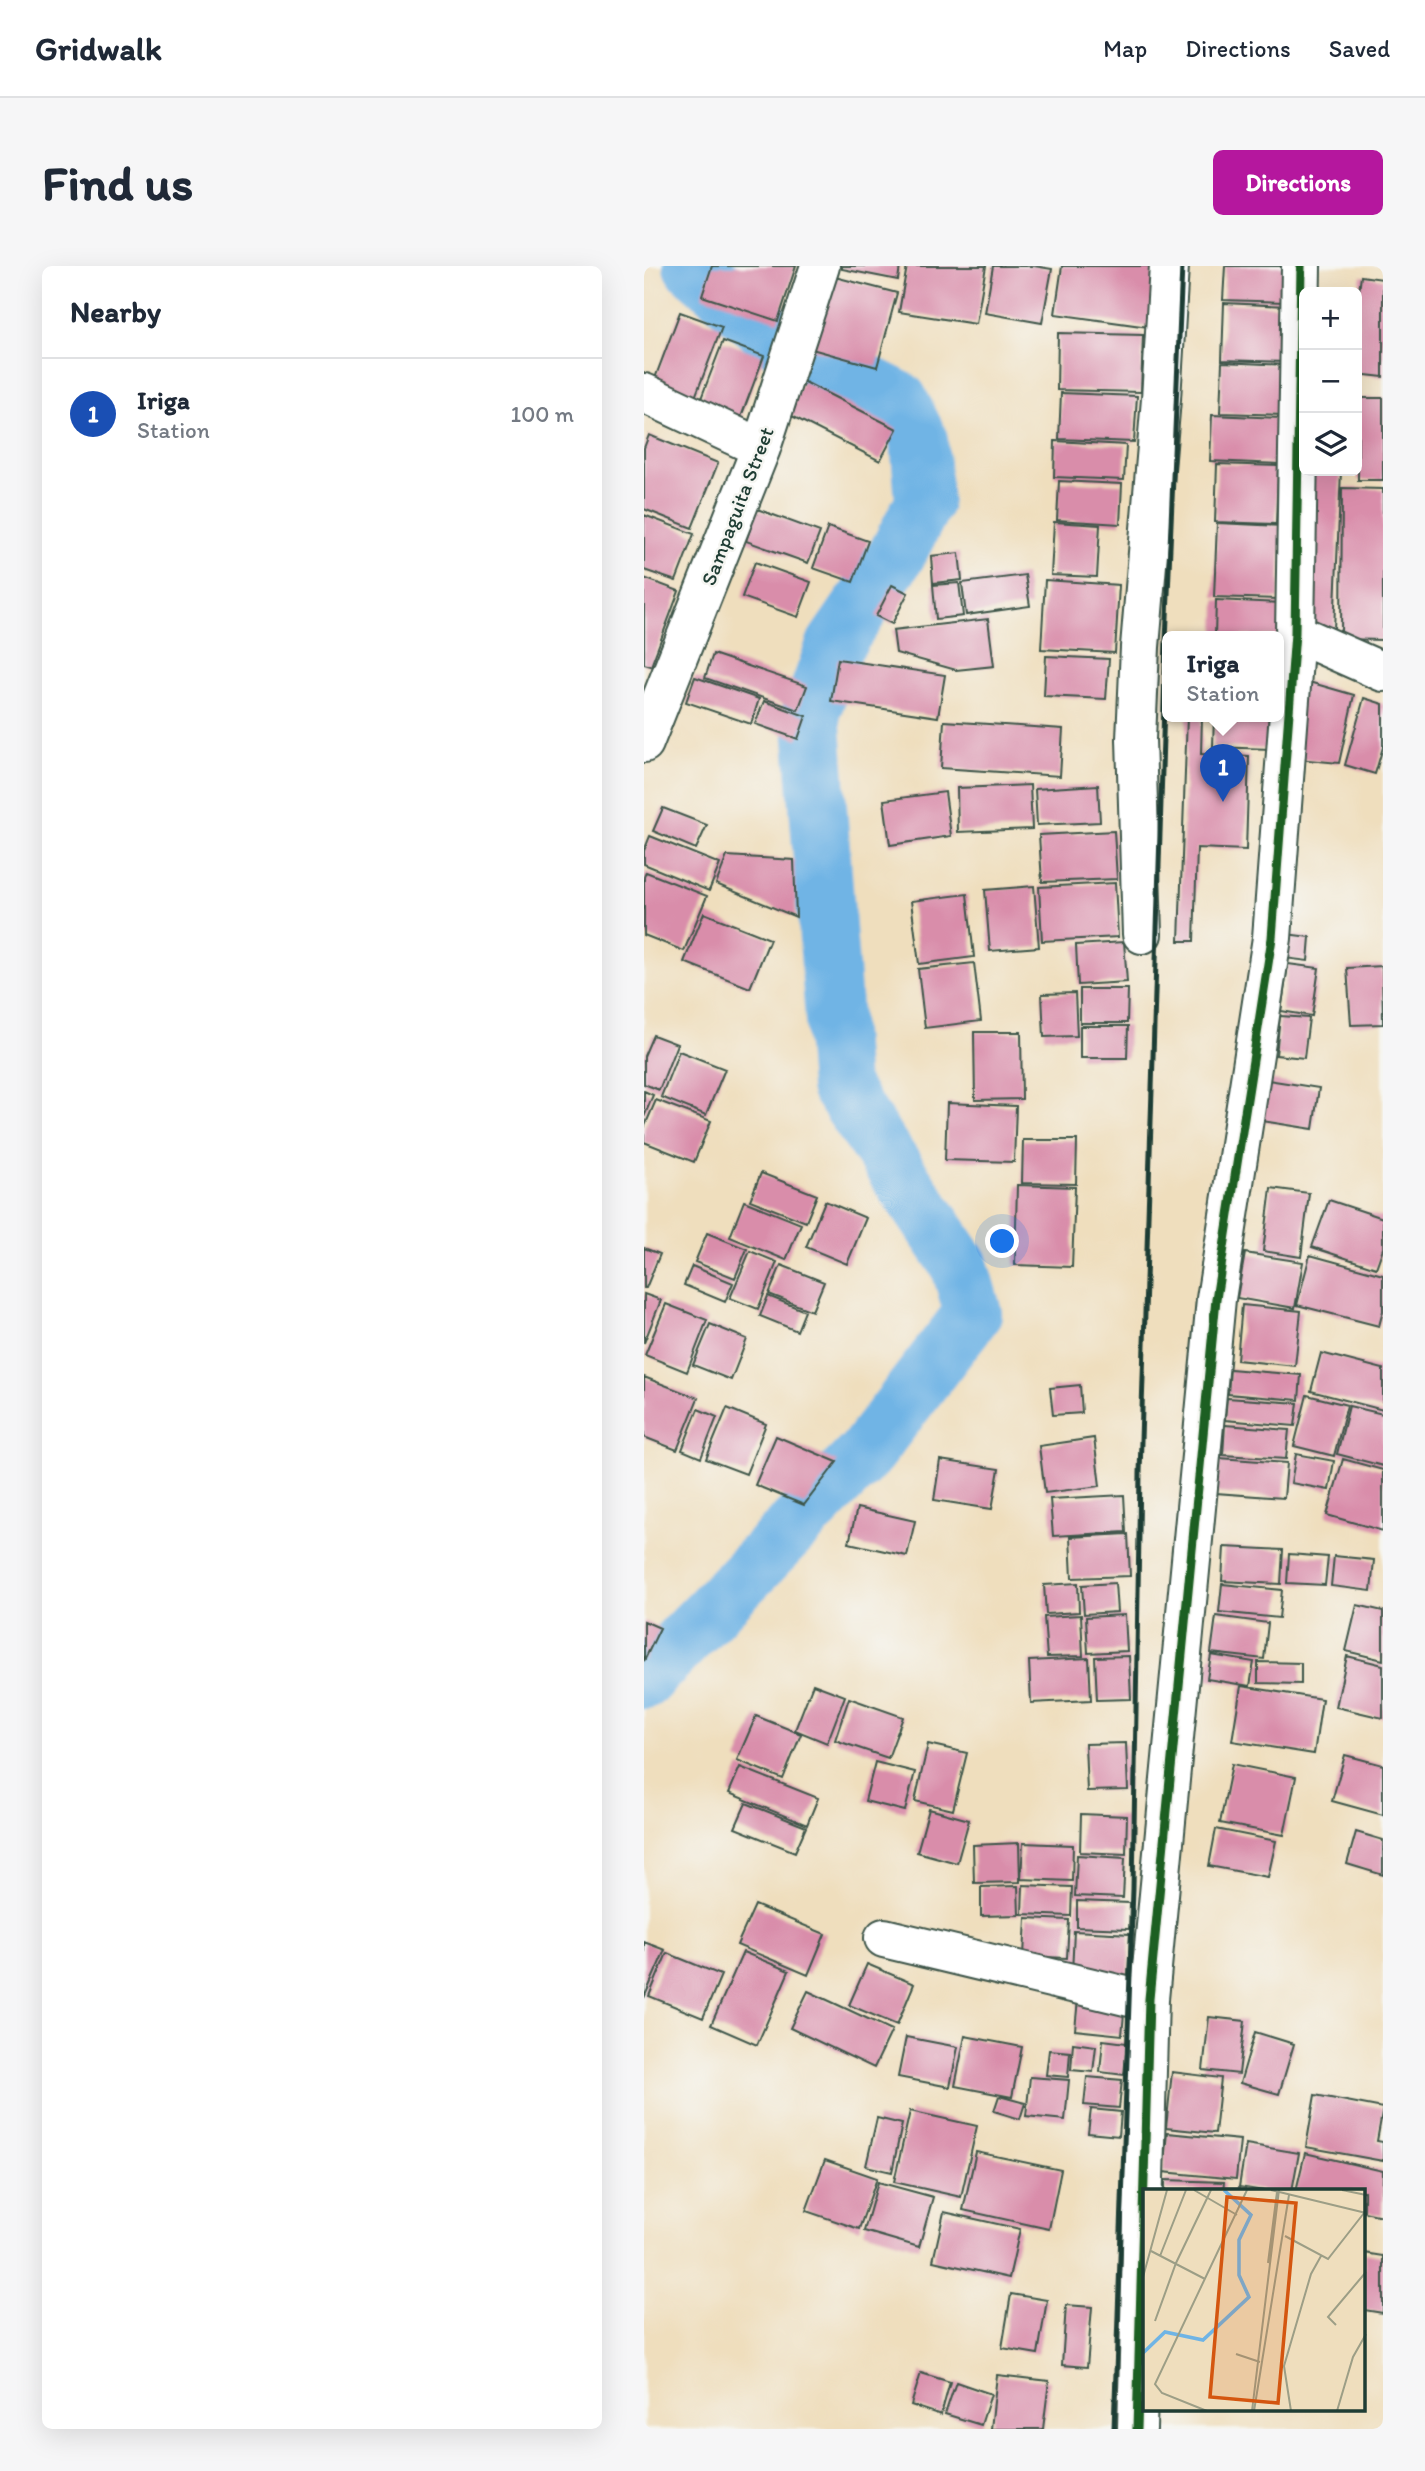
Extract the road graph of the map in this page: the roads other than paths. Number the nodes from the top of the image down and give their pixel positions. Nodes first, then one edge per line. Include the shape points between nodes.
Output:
1 (820, 266) edge
2 (1169, 266) edge
3 (1301, 266) edge
4 (644, 393) edge
5 (761, 448) junction
6 (1295, 633) junction
7 (1383, 672) edge
8 (644, 743) edge
9 (1142, 934) dead end
10 (884, 1938) dead end
11 (1149, 1999) junction
12 (1144, 2189) edge
13 (1143, 2214) edge
14 (1137, 2429) edge

1 - 5 street, Sampaguita Street
2 - 9 street via 1136,726
3 - 6 street
4 - 5 street
5 - 8 street, Sampaguita Street
6 - 7 street
6 - 11 street via 1272,938 1216,1299
10 - 11 street
11 - 12 street
13 - 14 street

